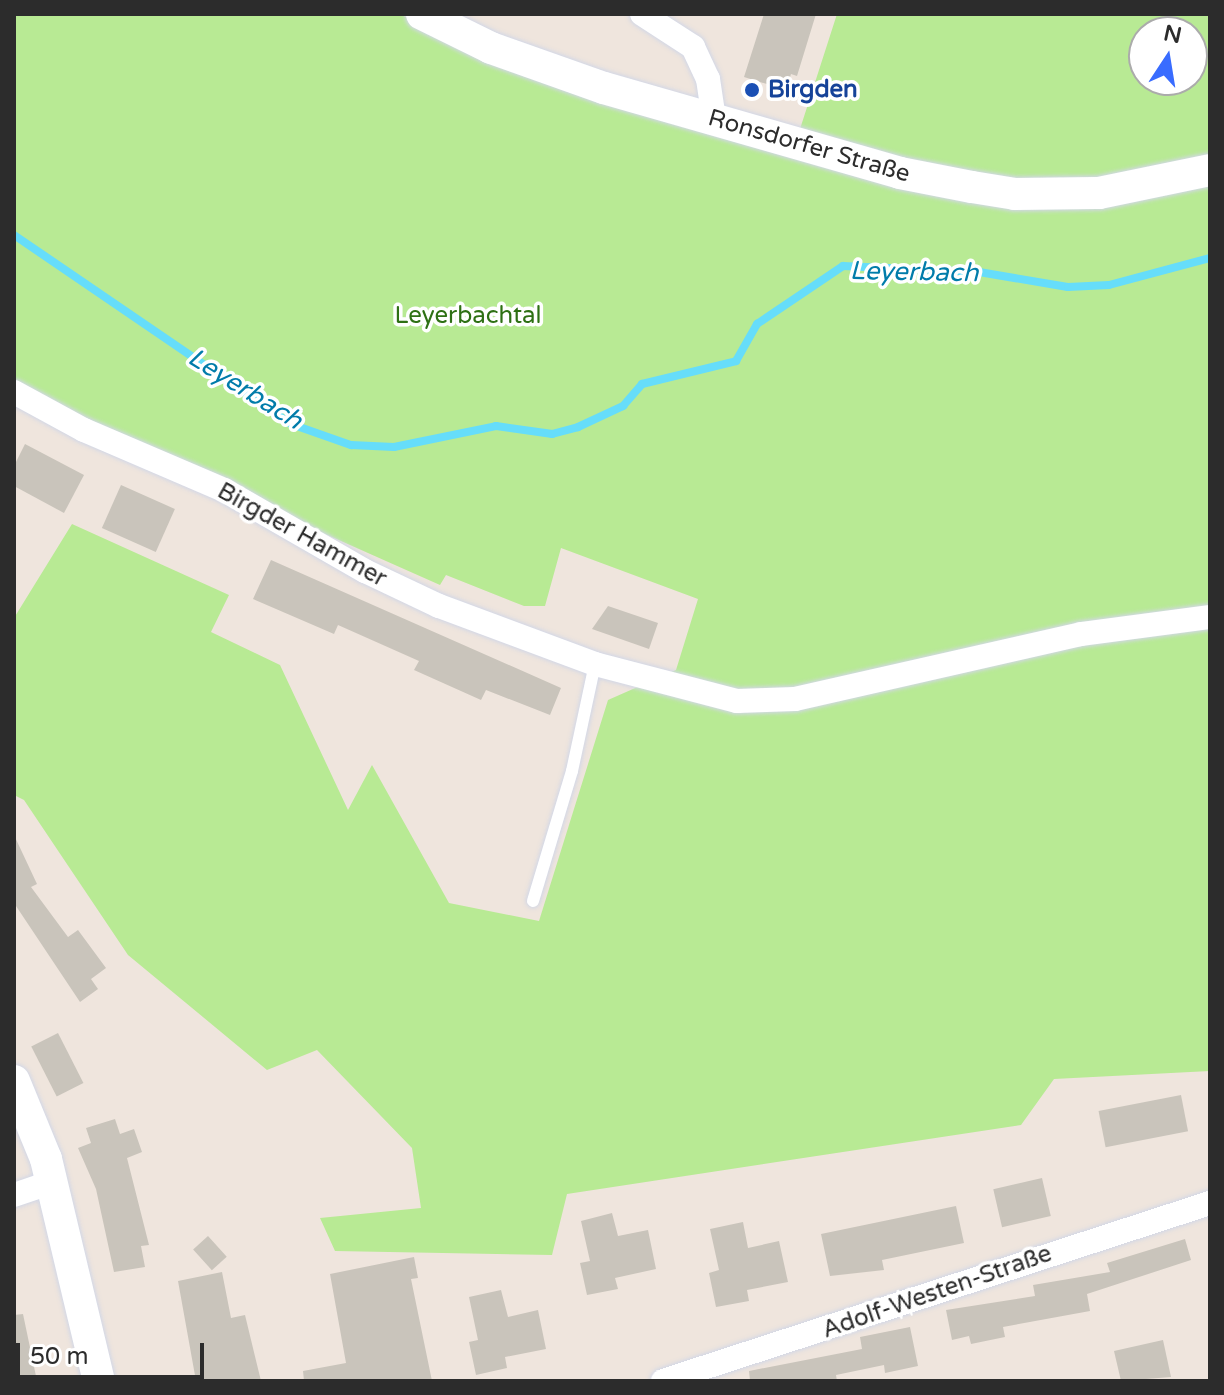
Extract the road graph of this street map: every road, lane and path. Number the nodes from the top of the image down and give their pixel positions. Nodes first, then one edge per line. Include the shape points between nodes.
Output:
1 (422, 14) edge
2 (642, 14) edge
3 (714, 119) junction
4 (1210, 170) edge
5 (14, 392) edge
6 (1210, 617) edge
7 (595, 664) junction
8 (533, 901) dead end
9 (14, 1081) edge
10 (52, 1182) junction
11 (14, 1195) edge
12 (1210, 1203) edge
13 (99, 1381) edge
14 (663, 1381) edge

1 - 3 main road, Ronsdorfer Straße via 491,48
2 - 3 street via 693,47 708,79
3 - 4 main road, Ronsdorfer Straße via 900,173 1015,194 1099,193
5 - 7 street, Birgder Hammer via 84,430 224,490 402,590
6 - 7 street, Birgder Hammer via 1081,634 766,703 709,695
7 - 8 lane via 572,771
9 - 10 main road
10 - 11 street
10 - 13 main road
12 - 14 street, Adolf-Westen-Straße

